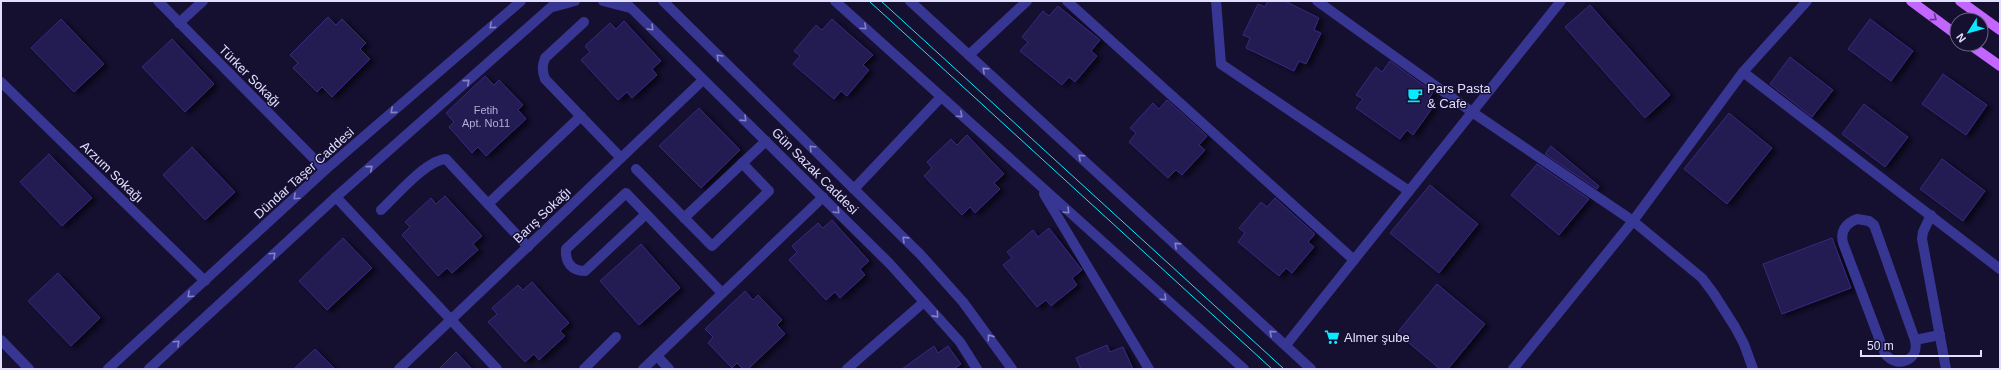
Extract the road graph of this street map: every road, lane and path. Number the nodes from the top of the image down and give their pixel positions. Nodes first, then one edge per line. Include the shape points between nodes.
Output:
1 (158, 1) edge
2 (204, 1) edge
3 (521, 1) edge
4 (575, 1) edge
5 (603, 1) edge
6 (624, 1) edge
7 (662, 1) edge
8 (836, 1) edge
9 (910, 1) edge
10 (1026, 1) edge
11 (1067, 1) edge
12 (1216, 1) edge
13 (1317, 1) edge
14 (1561, 1) edge
15 (1807, 1) edge
16 (1911, 1) edge
17 (1960, 1) edge
18 (555, 4) edge
19 (632, 9) junction
20 (584, 22) dead end
21 (179, 23) junction
22 (1949, 29) edge
23 (2000, 30) edge
24 (1980, 52) edge
25 (969, 55) junction
26 (2000, 66) edge
27 (1743, 72) junction
28 (703, 80) junction
29 (1, 82) edge
30 (941, 97) junction
31 (1472, 112) junction
32 (581, 116) junction
33 (766, 141) junction
34 (621, 158) junction
35 (742, 163) junction
36 (636, 169) dead end
37 (325, 170) junction
38 (1039, 185) junction
39 (854, 189) junction
40 (1409, 191) junction
41 (336, 197) junction
42 (823, 197) junction
43 (488, 204) junction
44 (381, 210) dead end
45 (646, 214) junction
46 (1931, 215) junction
47 (684, 218) junction
48 (1633, 221) junction
49 (528, 246) junction
50 (1354, 260) junction
51 (2000, 269) edge
52 (205, 281) junction
53 (722, 293) junction
54 (924, 302) junction
55 (451, 320) junction
56 (1940, 335) junction
57 (616, 337) dead end
58 (1, 340) edge
59 (1915, 340) junction
60 (1286, 345) junction
61 (657, 356) junction
62 (29, 369) edge
63 (108, 369) edge
64 (149, 369) edge
65 (399, 369) edge
66 (497, 369) edge
67 (584, 369) edge
68 (642, 369) edge
69 (669, 369) edge
70 (847, 369) edge
71 (977, 369) edge
72 (1012, 369) edge
73 (1149, 369) edge
74 (1244, 369) edge
75 (1311, 369) edge
76 (1514, 369) edge
77 (1753, 369) edge
78 (1946, 369) edge

1 - 21 street, Türker Sokağı
2 - 21 street
3 -> 37 street, Dündar Taşer Caddesi
4 - 18 street
5 - 19 street
6 - 19 street, Gün Sazak Caddesi
39 -> 7 street, Gün Sazak Caddesi
8 -> 30 street
9 - 25 street
10 - 25 street
11 - 50 street
12 - 40 street via 1221,64
13 - 31 street
14 - 31 street
15 - 27 street
16 -> 22 main road
17 - 23 main road
41 -> 18 street
19 -> 28 street, Gün Sazak Caddesi
20 - 32 street via 545,58 542,68 546,79
21 - 37 street, Türker Sokağı
24 - 26 main road
60 -> 25 street
27 - 46 street
27 - 48 street
28 -> 33 street, Gün Sazak Caddesi
28 - 34 street, Barış Sokağı
29 - 52 street, Arzum Sokağı
30 -> 38 street
30 - 39 street
31 - 40 street
31 - 48 street
32 - 34 street
32 - 43 street
33 - 35 street
33 - 42 street, Gün Sazak Caddesi
34 - 49 street, Barış Sokağı
35 - 47 street
35 - 47 street via 769,191 712,246
36 - 47 street
37 -> 52 street, Dündar Taşer Caddesi
38 - 73 street
38 -> 74 street
72 -> 39 street, Gün Sazak Caddesi via 988,334 942,277
40 - 50 street
41 - 55 street
64 -> 41 street
42 - 53 street
42 -> 54 street, Gün Sazak Caddesi
43 - 44 street via 446,159 428,167
43 - 49 street
45 - 45 street via 626,194 566,249 567,261 575,269 586,271
45 - 53 street
46 - 51 street
46 - 56 street via 1922,239
48 - 76 street
48 - 77 street via 1702,278 1735,327
49 - 55 street, Barış Sokağı
50 - 60 street
52 -> 63 street, Dündar Taşer Caddesi
53 - 61 street
54 - 70 street
54 -> 71 street, Gün Sazak Caddesi via 960,342
55 - 65 street, Barış Sokağı
55 - 66 street
56 - 59 street
56 - 78 street
57 - 67 street
58 - 62 street
59 - 59 street via 1874,225 1864,219 1852,220 1844,228 1842,238 1885,354 1893,361 1909,360 1915,351
60 - 75 street
61 - 68 street
61 - 69 street

